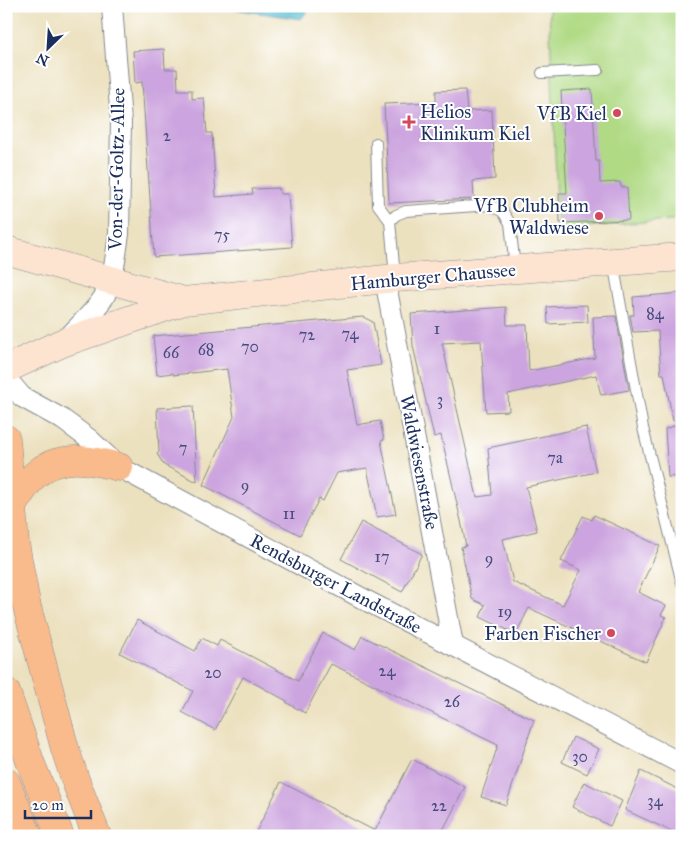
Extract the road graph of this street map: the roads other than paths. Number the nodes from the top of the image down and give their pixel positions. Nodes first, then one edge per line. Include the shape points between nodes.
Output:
1 (112, 6) edge
2 (598, 70) dead end
3 (542, 73) dead end
4 (376, 143) dead end
5 (390, 221) junction
6 (6, 250) edge
7 (682, 257) edge
8 (613, 262) junction
9 (515, 269) junction
10 (390, 278) junction
11 (111, 280) junction
12 (184, 301) junction
13 (62, 343) junction
14 (6, 369) edge
15 (6, 378) edge
16 (6, 439) edge
17 (119, 467) junction
18 (11, 508) junction
19 (682, 584) edge
20 (453, 646) junction
21 (6, 692) edge
22 (682, 764) edge
23 (6, 782) edge
24 (28, 836) edge
25 (60, 836) edge
26 (97, 836) edge

1 - 11 street, Von-der-Goltz-Allee via 121,122 119,234
2 - 3 lane
4 - 5 lane via 378,205
5 - 9 lane via 406,211 490,205 503,212 510,223
5 - 10 lane
6 - 11 main road, Hamburger Chaussee
7 - 8 main road, Hamburger Chaussee
8 - 9 main road, Hamburger Chaussee
8 - 19 lane via 643,428
9 - 10 main road, Hamburger Chaussee
10 - 12 main road, Hamburger Chaussee
10 - 20 street, Waldwiesenstraße
11 - 12 main road, Hamburger Chaussee
11 - 13 street, Von-der-Goltz-Allee via 104,296
12 - 13 main road, Hamburger Chaussee
13 - 14 main road, Hamburger Chaussee
15 - 17 street, Rendsburger Landstraße via 22,397 62,419
16 - 18 highway
17 - 18 highway via 82,459 48,465 34,476
17 - 20 street, Rendsburger Landstraße
18 - 26 highway via 19,569 40,656 76,782
20 - 22 street, Rendsburger Landstraße
21 - 25 highway
23 - 24 highway

